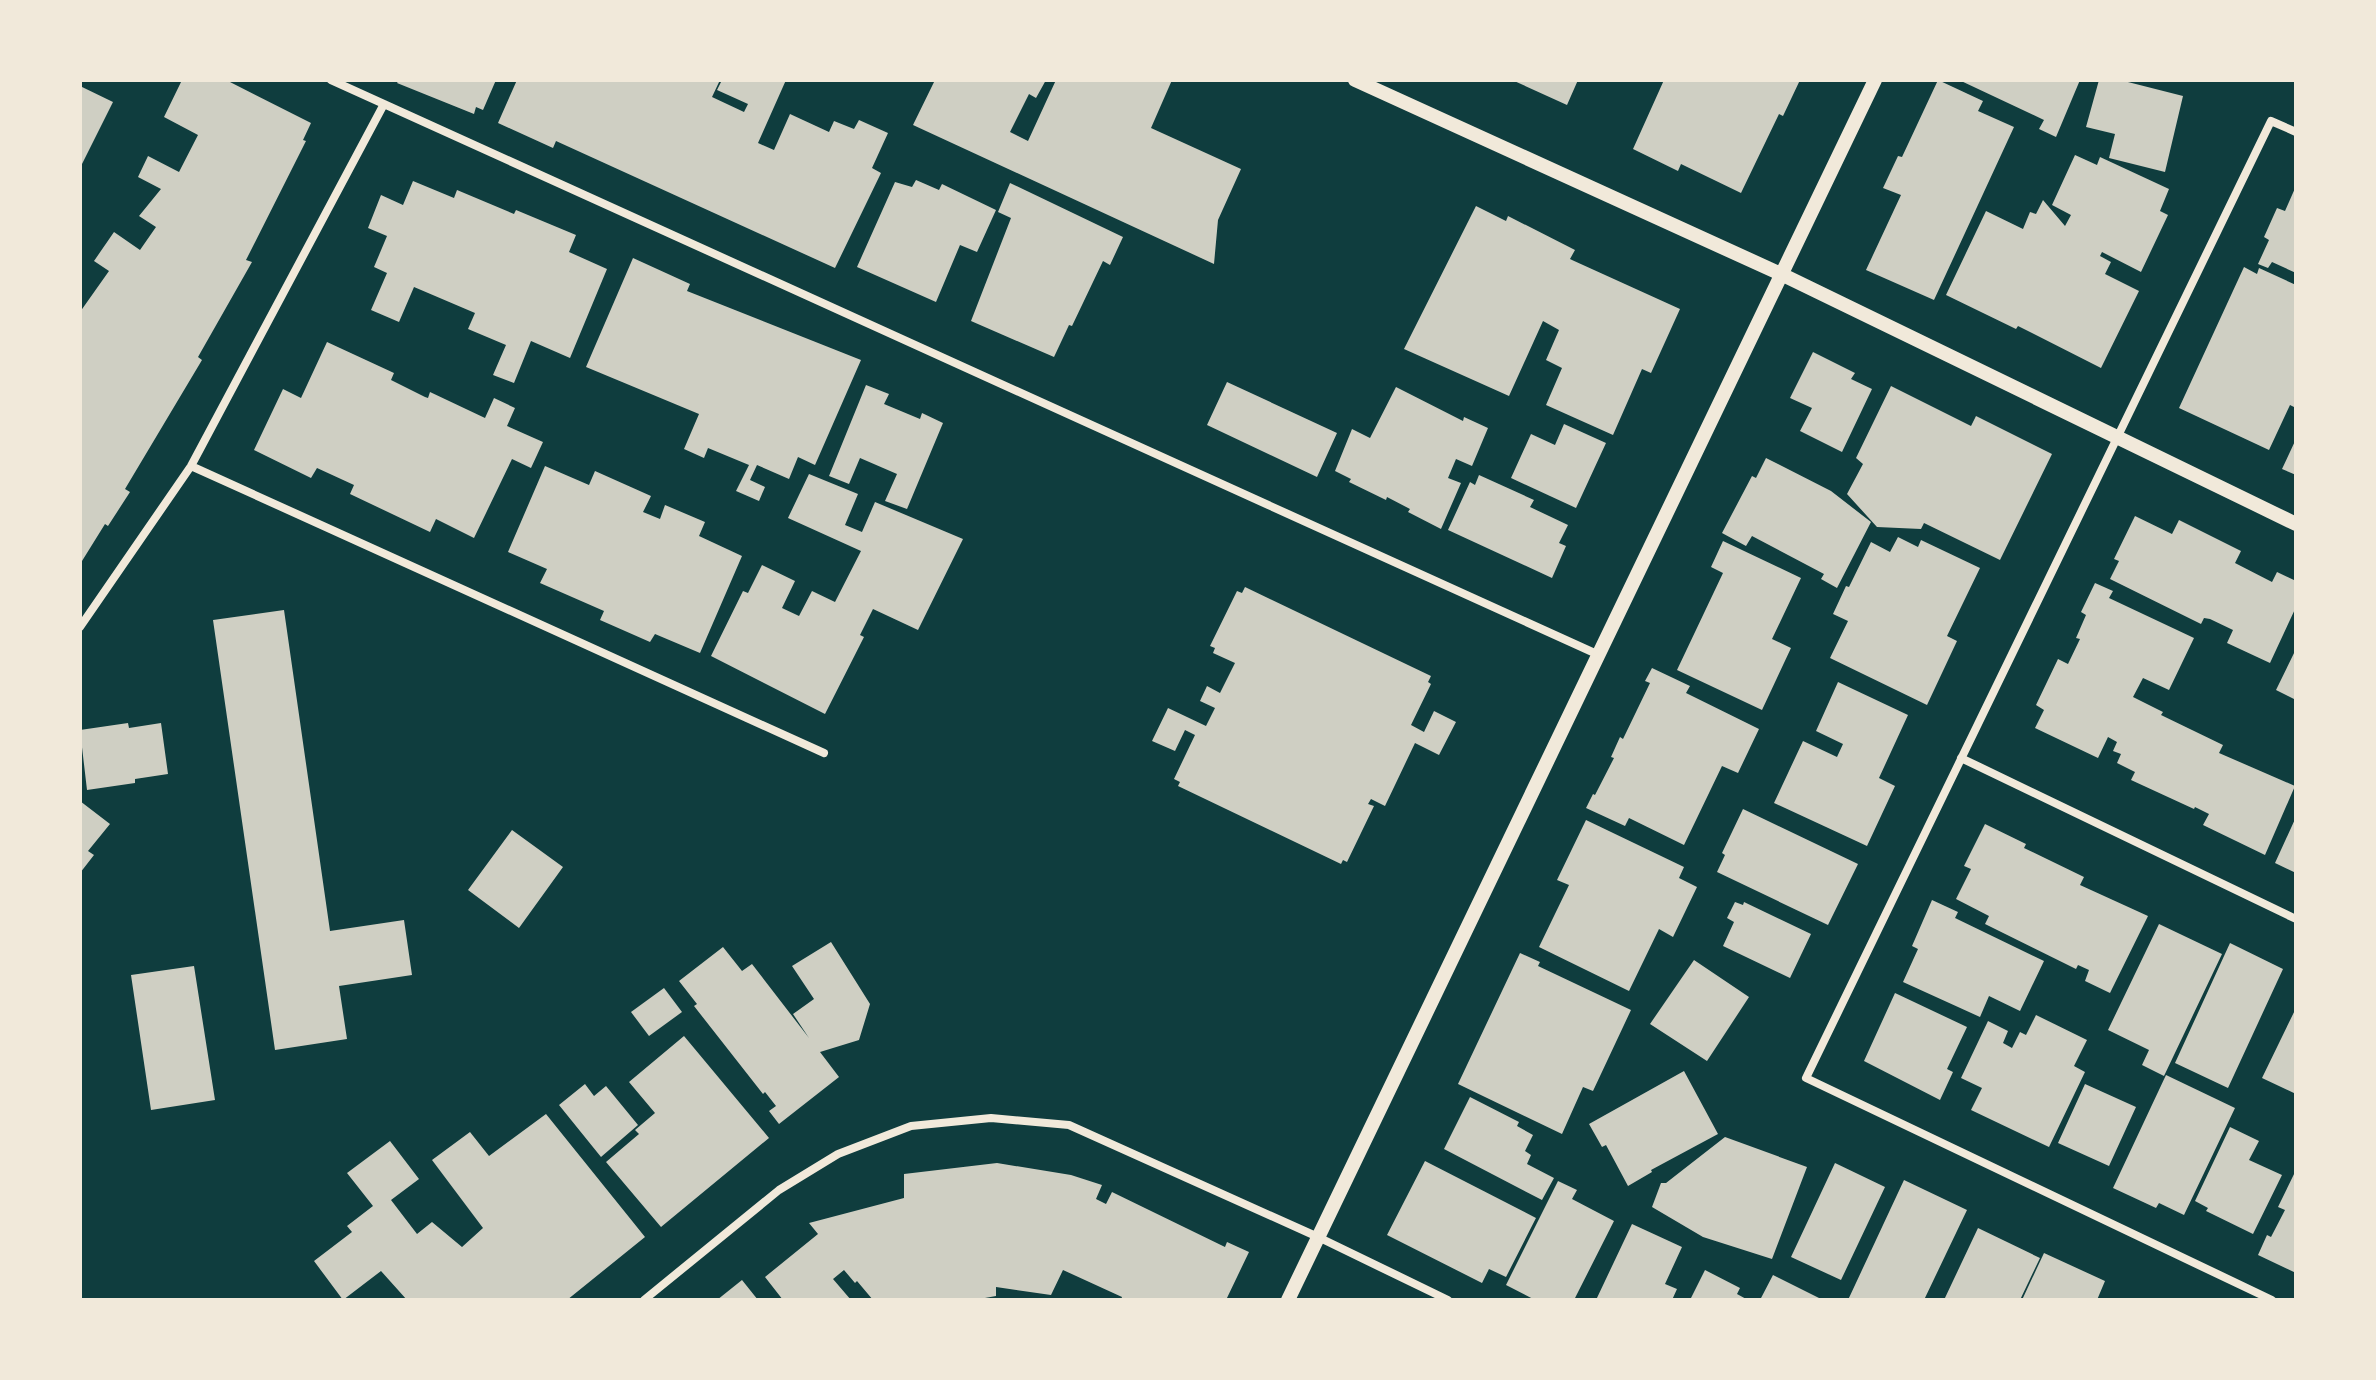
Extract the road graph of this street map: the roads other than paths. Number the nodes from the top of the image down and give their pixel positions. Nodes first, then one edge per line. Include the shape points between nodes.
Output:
1 (331, 80) edge
2 (1355, 80) edge
3 (1875, 80) edge
4 (384, 104) junction
5 (2296, 132) edge
6 (1783, 275) junction
7 (2118, 436) junction
8 (191, 466) junction
9 (2296, 524) edge
10 (80, 627) edge
11 (1600, 656) junction
12 (824, 753) dead end
13 (1961, 758) junction
14 (2296, 919) edge
15 (1318, 1237) junction
16 (644, 1300) edge
17 (1288, 1300) edge
18 (1448, 1300) edge
19 (2272, 1300) edge

1 - 4 street
2 - 6 street
3 - 6 street
4 - 8 street
4 - 11 street
5 - 7 street via 2271,121
6 - 7 street
6 - 11 street
7 - 9 street
7 - 13 street
8 - 10 street
8 - 12 street
11 - 15 street
13 - 14 street
13 - 19 street via 1806,1078
15 - 16 street via 1069,1125 978,1119 911,1126 838,1154 779,1190
15 - 17 street
15 - 18 street

